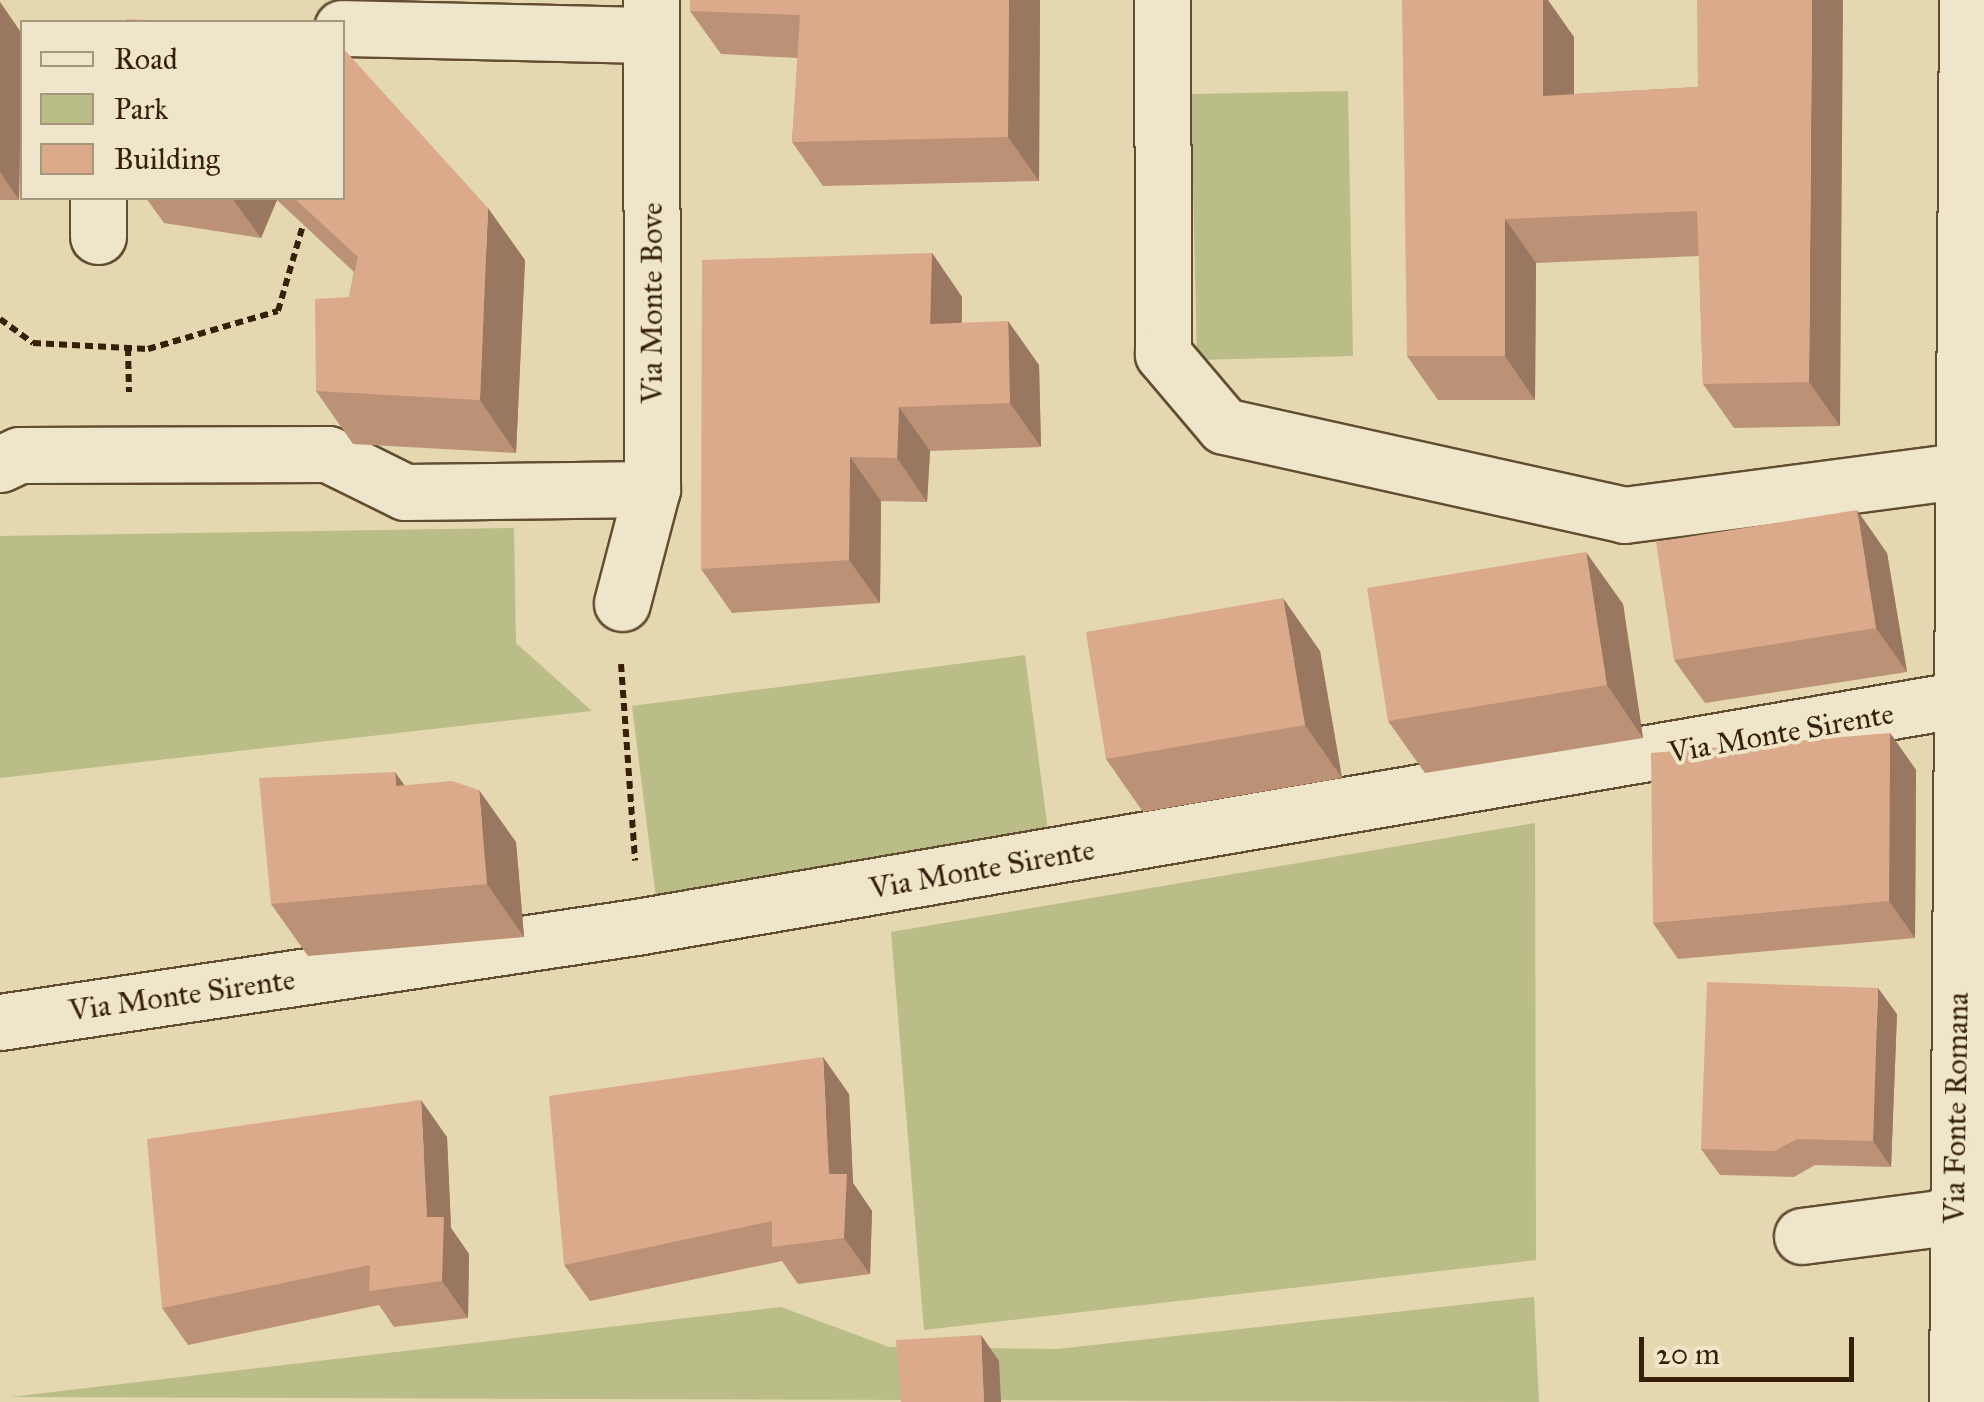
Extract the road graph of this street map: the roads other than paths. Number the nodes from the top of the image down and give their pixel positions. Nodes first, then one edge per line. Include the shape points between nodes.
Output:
1 (1162, 0) edge
2 (1967, 0) edge
3 (651, 18) edge
4 (345, 28) edge
5 (1976, 358) edge
6 (0, 464) edge
7 (1966, 470) junction
8 (652, 488) junction
9 (622, 603) road end
10 (1961, 698) junction
11 (1971, 874) edge
12 (0, 1022) edge
13 (1970, 1128) edge
14 (1956, 1216) junction
15 (1802, 1236) dead end
16 (1960, 1393) edge

1 - 7 street via 1163,354 1224,426 1624,515
2 - 5 street, Via Fonte Romana
3 - 4 street
3 - 8 street, Via Monte Bove
5 - 7 street, Via Fonte Romana
6 - 8 street via 19,454 328,454 405,492
7 - 10 street, Via Fonte Romana
8 - 9 street, Via Monte Bove
10 - 11 street, Via Fonte Romana
10 - 12 street, Via Monte Sirente via 642,926
11 - 13 street, Via Fonte Romana
13 - 14 street, Via Fonte Romana
14 - 15 street
14 - 16 street, Via Fonte Romana

